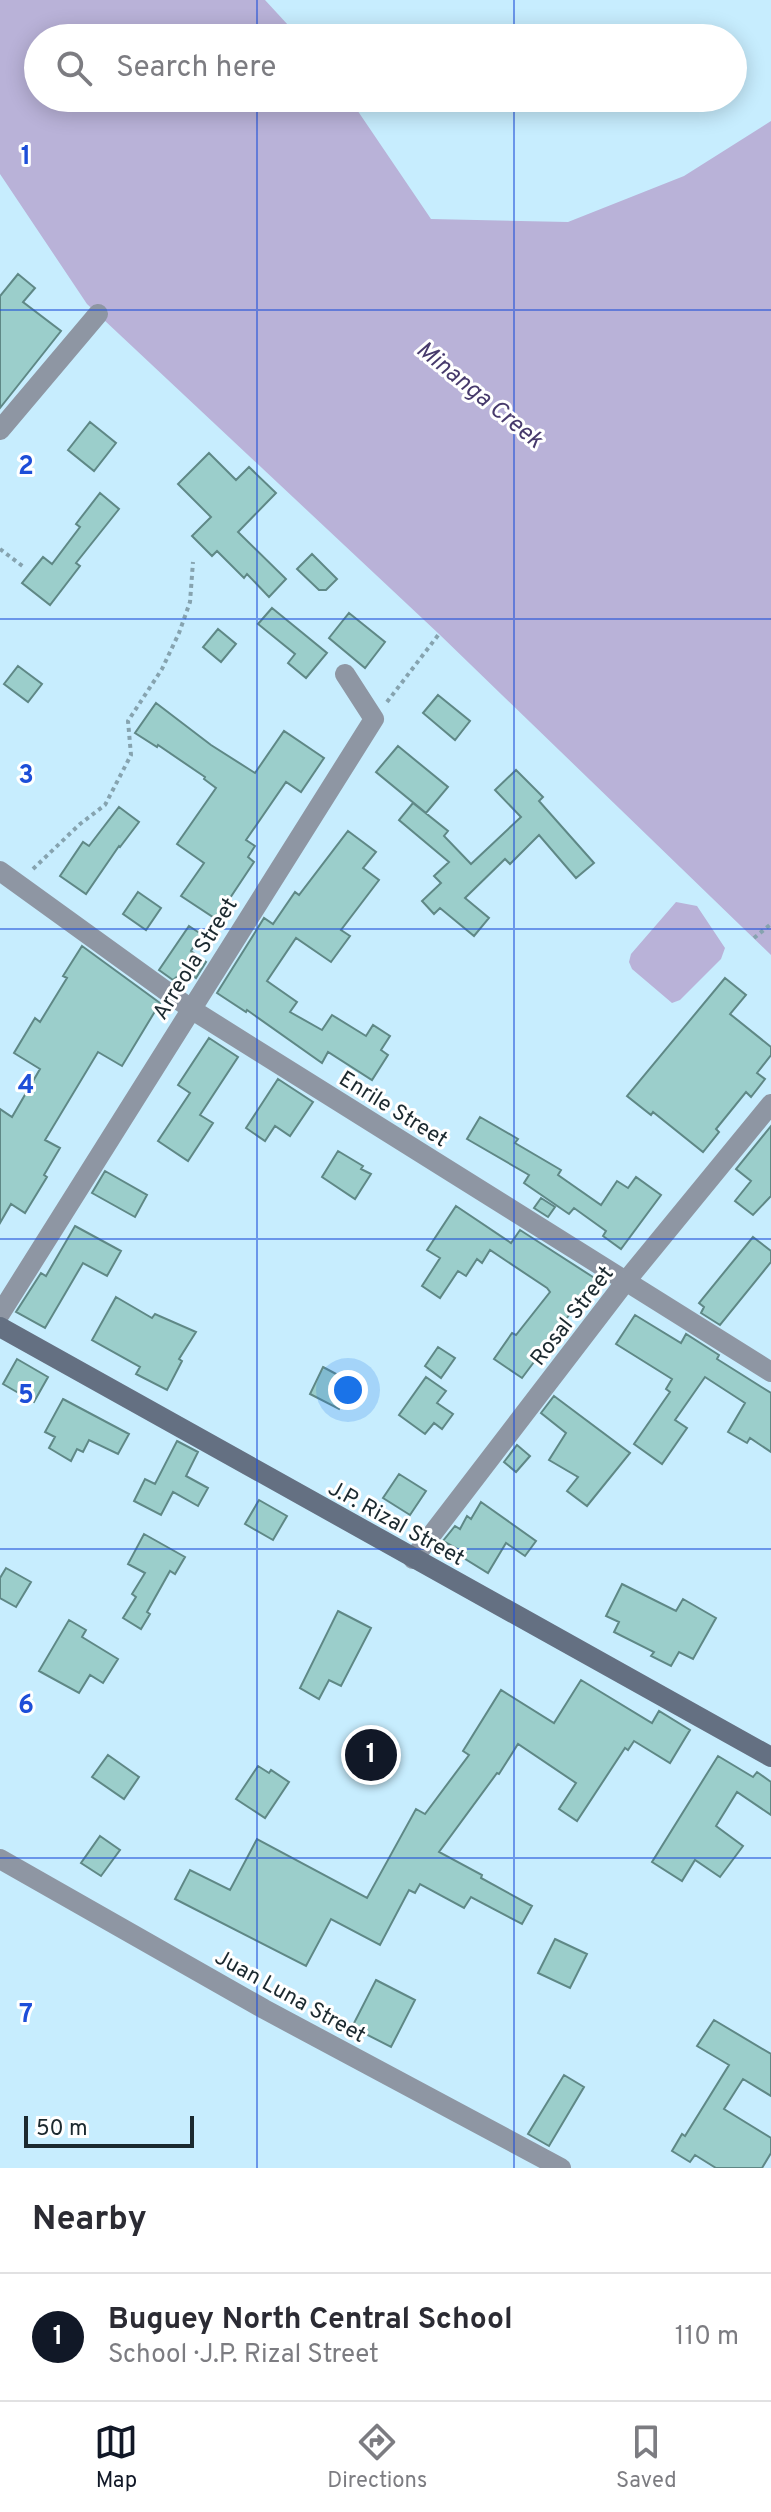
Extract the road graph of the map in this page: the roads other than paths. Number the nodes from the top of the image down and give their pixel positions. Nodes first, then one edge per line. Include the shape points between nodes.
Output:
1 (98, 314) dead end
2 (0, 430) edge
3 (345, 674) dead end
4 (0, 871) edge
5 (191, 1009) junction
6 (771, 1104) edge
7 (626, 1281) junction
8 (0, 1314) edge
9 (0, 1327) edge
10 (771, 1372) edge
11 (413, 1559) junction
12 (771, 1757) edge
13 (0, 1859) edge
14 (561, 2168) edge

1 - 2 street
3 - 5 street, Arreola Street via 374,719
4 - 5 street, Enrile Street
5 - 7 street, Enrile Street
5 - 8 street, Arreola Street
6 - 7 street, Rosal Street
7 - 10 street, Enrile Street
7 - 11 street, Rosal Street
9 - 11 street, J.P. Rizal Street
11 - 12 street, J.P. Rizal Street
13 - 14 street, Juan Luna Street via 264,2009

